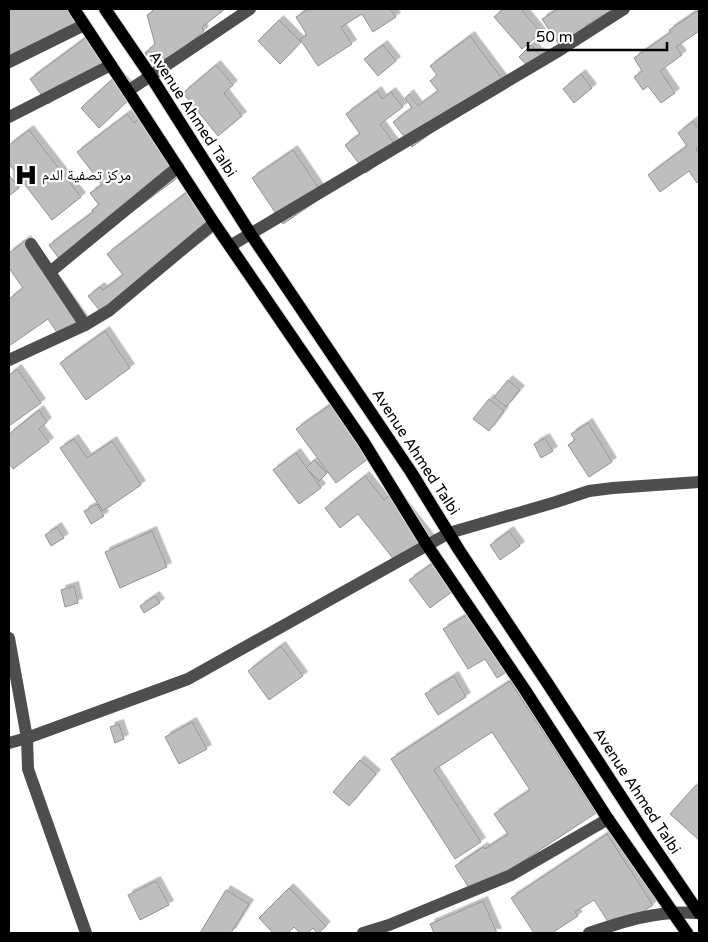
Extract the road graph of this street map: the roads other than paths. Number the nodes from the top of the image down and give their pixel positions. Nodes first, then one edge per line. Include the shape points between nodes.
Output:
1 (74, 9) edge
2 (105, 9) edge
3 (250, 9) edge
4 (624, 9) edge
5 (604, 14) edge
6 (84, 25) junction
7 (9, 62) edge
8 (111, 66) junction
9 (150, 75) junction
10 (128, 90) junction
11 (9, 117) edge
12 (178, 167) junction
13 (214, 223) junction
14 (250, 233) junction
15 (31, 244) dead end
16 (230, 246) junction
17 (50, 272) junction
18 (85, 324) junction
19 (9, 360) edge
20 (699, 482) edge
21 (449, 533) junction
22 (427, 545) junction
23 (9, 638) edge
24 (27, 738) junction
25 (9, 743) edge
26 (608, 819) junction
27 (673, 912) junction
28 (699, 913) edge
29 (86, 933) edge
30 (363, 933) edge
31 (589, 933) edge
32 (687, 933) edge

1 - 6 main road
2 - 9 main road, Avenue Ahmed Talbi
3 - 9 street
4 - 5 street
5 - 14 street via 560,50
6 - 7 street
6 - 8 main road
8 - 10 main road
8 - 11 street
9 - 10 street
9 - 14 main road, Avenue Ahmed Talbi
10 - 12 main road
12 - 13 main road
12 - 17 street
13 - 16 main road
13 - 18 street via 110,310
14 - 16 street
14 - 21 main road, Avenue Ahmed Talbi
15 - 17 street
16 - 22 main road via 363,441
17 - 18 street
18 - 19 street
20 - 21 street via 588,491
21 - 22 street
21 - 28 main road, Avenue Ahmed Talbi
22 - 24 street via 188,679
22 - 26 main road
23 - 24 street
24 - 25 street
24 - 29 street via 28,769
26 - 27 main road
26 - 30 street via 511,875
27 - 28 street
27 - 31 street via 619,922
27 - 32 main road

